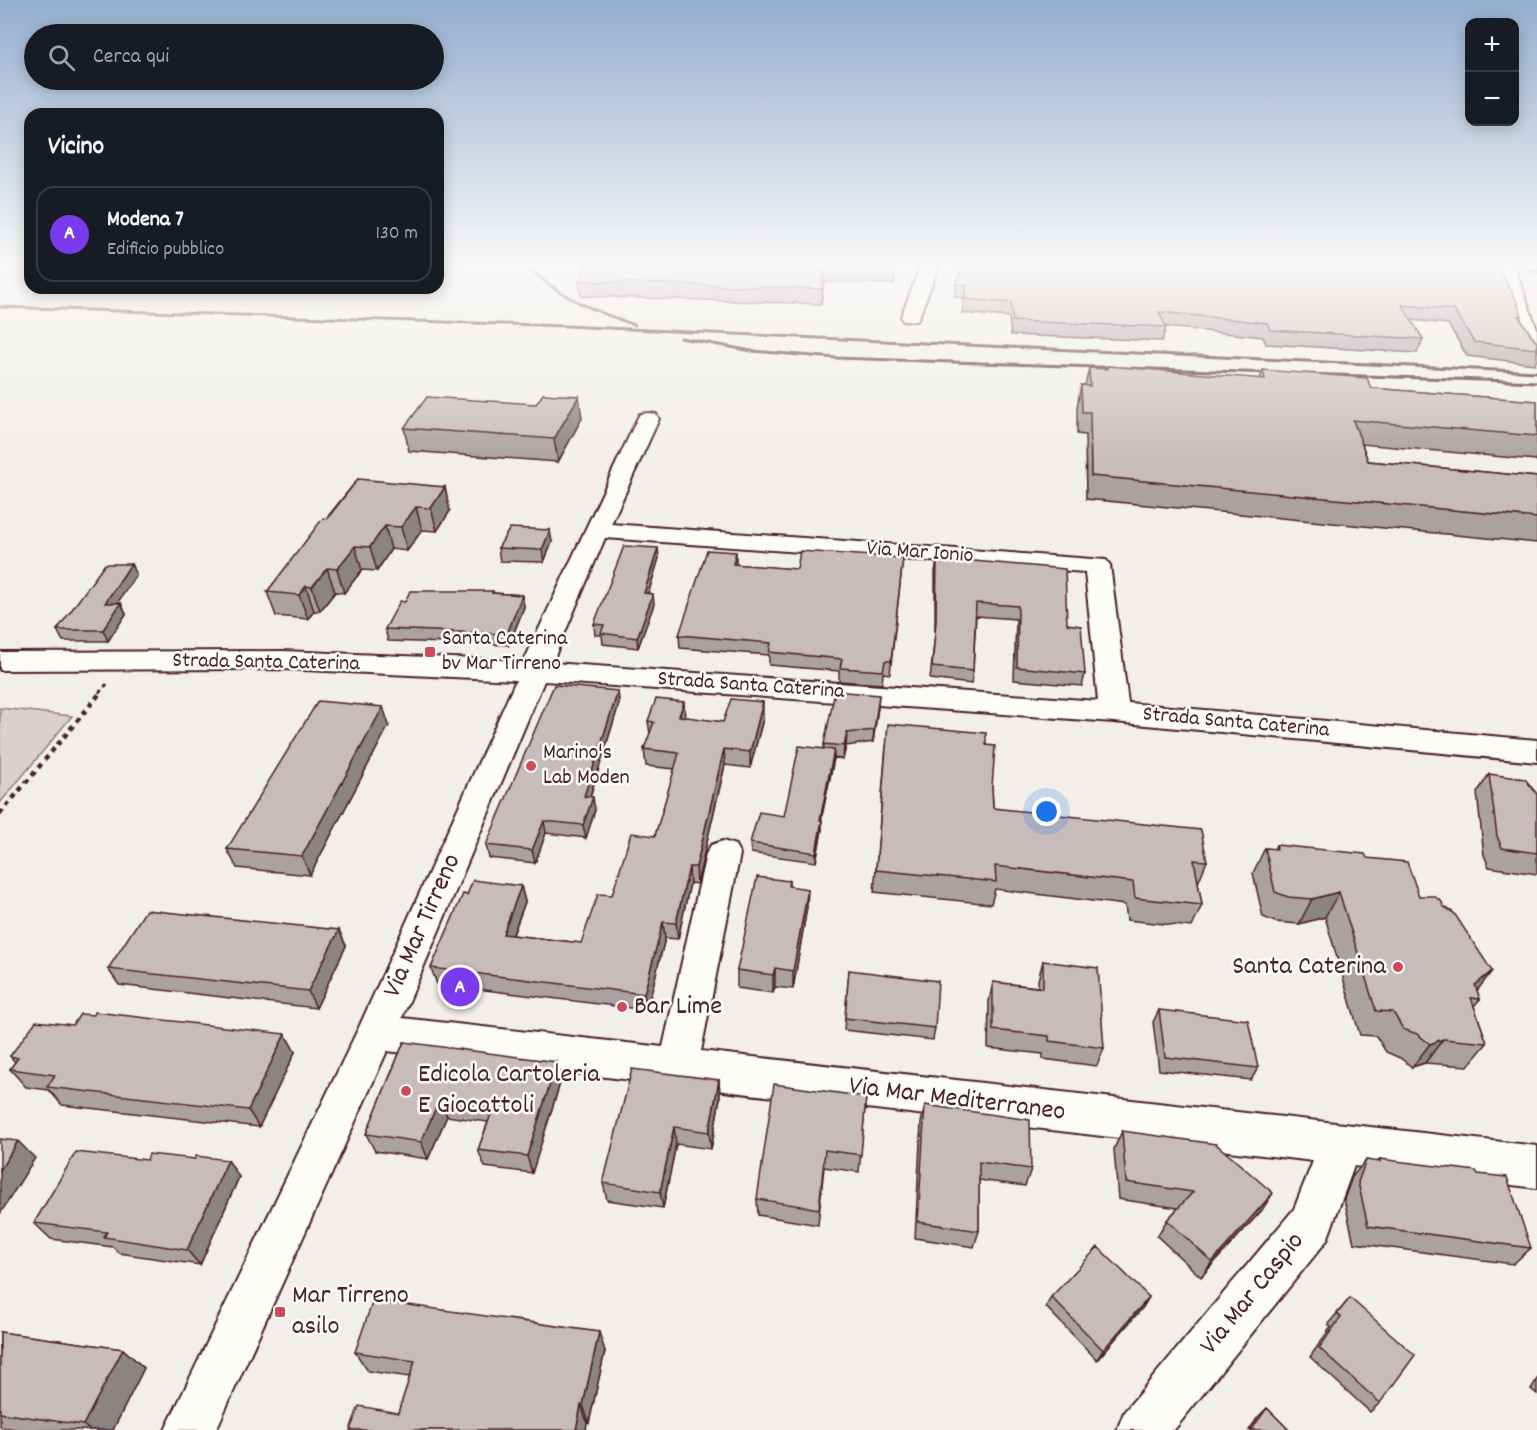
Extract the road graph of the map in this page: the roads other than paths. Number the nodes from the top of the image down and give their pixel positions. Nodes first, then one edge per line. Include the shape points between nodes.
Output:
1 (1528, 330) edge
2 (1537, 345) edge
3 (648, 419) dead end
4 (596, 530) junction
5 (0, 661) edge
6 (534, 671) junction
7 (1114, 712) junction
8 (1537, 751) edge
9 (723, 854) dead end
10 (376, 1032) junction
11 (678, 1068) junction
12 (1340, 1145) junction
13 (1537, 1167) edge
14 (190, 1430) edge
15 (1142, 1430) edge

1 - 2 street
3 - 4 street, Via Mar Tirreno
4 - 6 street, Via Mar Tirreno
4 - 7 street, Via Mar Ionio via 1097,565
5 - 6 street, Strada Santa Caterina via 283,660
6 - 7 street, Strada Santa Caterina
6 - 10 street, Via Mar Tirreno
7 - 8 street, Strada Santa Caterina
9 - 11 street
10 - 11 street, Via Mar Mediterraneo
10 - 14 street, Via Mar Tirreno
11 - 12 street, Via Mar Mediterraneo
12 - 13 street, Via Mar Mediterraneo
12 - 15 street, Via Mar Caspio via 1311,1224

